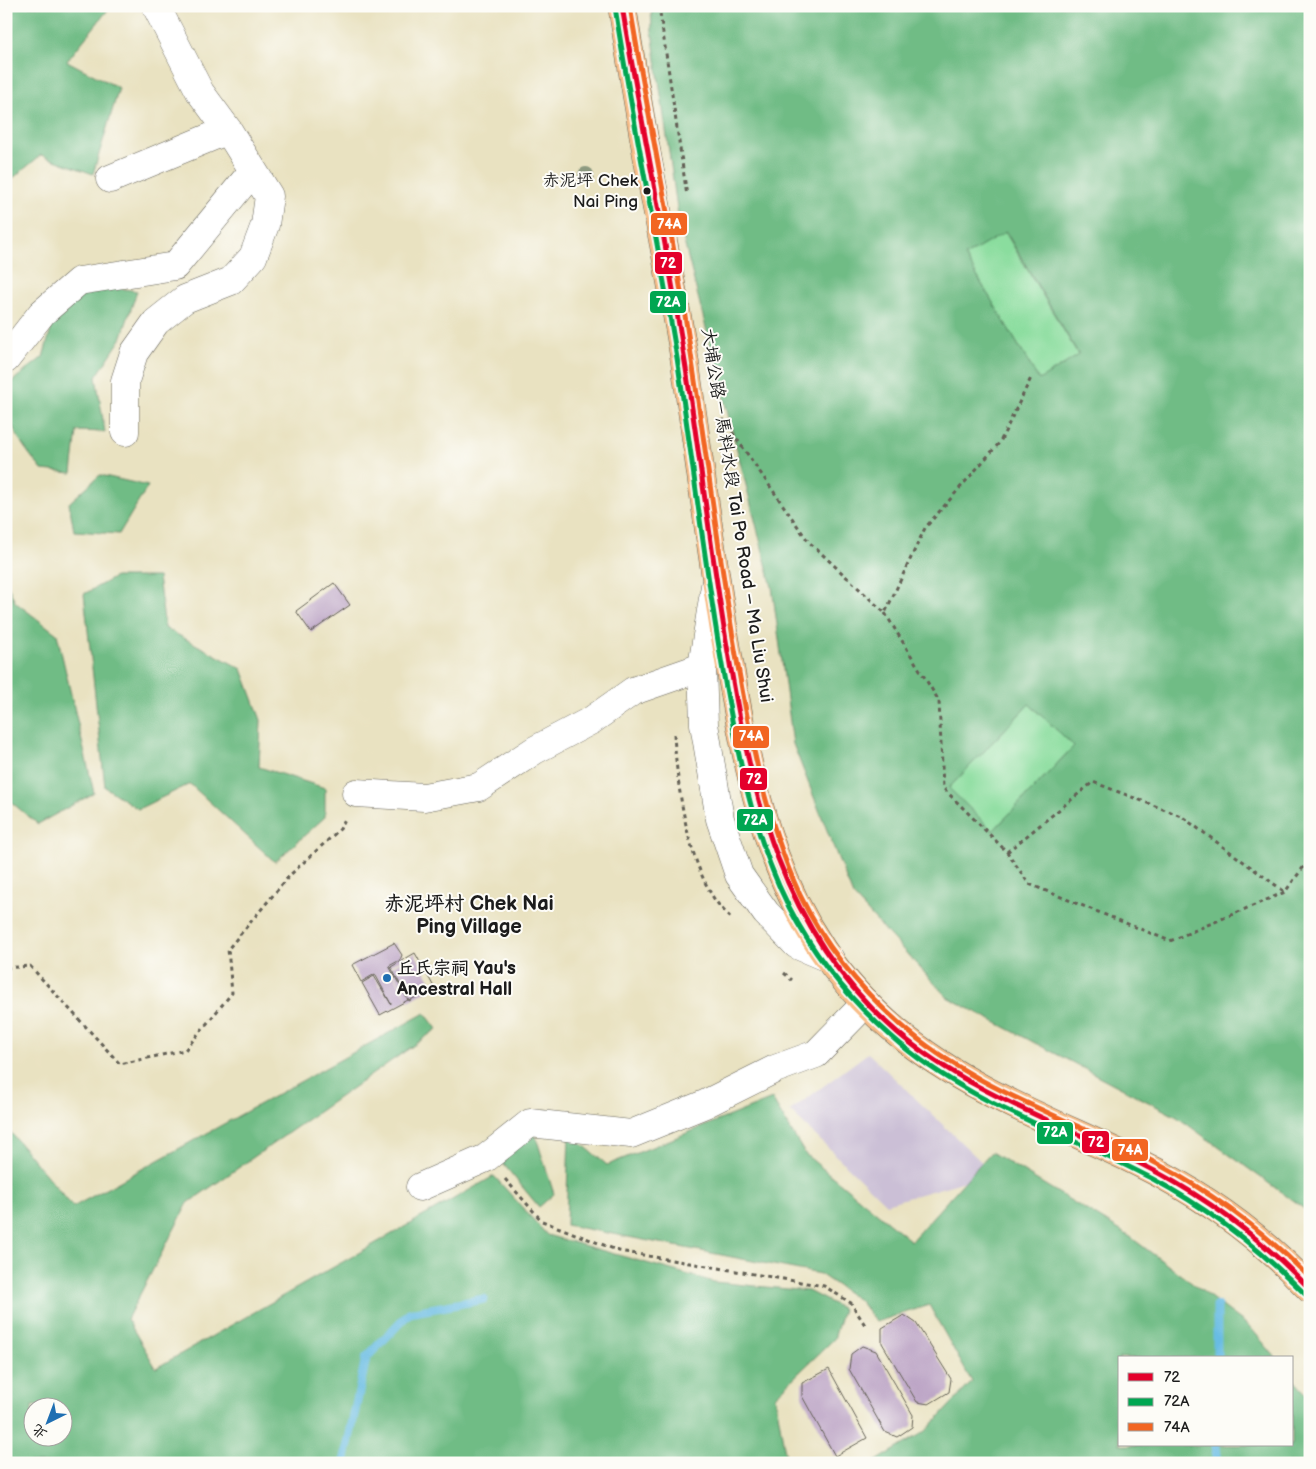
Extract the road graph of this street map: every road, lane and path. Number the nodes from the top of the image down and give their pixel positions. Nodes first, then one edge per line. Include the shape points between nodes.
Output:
1 (156, 6) edge
2 (622, 6) edge
3 (659, 6) edge
4 (228, 130) junction
5 (252, 172) junction
6 (110, 179) dead end
7 (687, 201) dead end
8 (6, 360) edge
9 (1031, 378) dead end
10 (125, 432) dead end
11 (723, 432) dead end
12 (716, 582) junction
13 (885, 613) junction
14 (702, 667) junction
15 (674, 726) dead end
16 (356, 793) joint
17 (1007, 852) junction
18 (1310, 858) edge
19 (1285, 892) junction
20 (735, 923) dead end
21 (830, 959) junction
22 (6, 968) edge
23 (779, 968) dead end
24 (792, 980) dead end
25 (866, 1003) junction
26 (486, 1158) junction
27 (420, 1187) dead end
28 (1310, 1289) edge
29 (865, 1325) dead end

1 - 4 street via 200,92
2 - 12 main road, 大埔公路－馬料水段 Tai Po Road – Ma Liu Shui via 683,350
3 - 7 path
4 - 5 street
4 - 6 street
5 - 8 street via 175,266 79,281 42,313
5 - 10 street via 269,196 265,225 254,257 231,281 184,299 156,322 134,353 125,381
9 - 13 path via 1000,442 926,528
11 - 13 path, 大埔公路－馬料水段 Tai Po Road – Ma Liu Shui via 720,414 808,541
12 - 14 street
12 - 21 main road, 大埔公路－馬料水段 Tai Po Road – Ma Liu Shui via 744,747 762,822 775,860 798,909
13 - 17 path via 939,701 943,788
14 - 16 street via 633,691 592,720 535,750 479,787 424,797
14 - 21 street via 710,769 720,819 740,875 766,913 797,945
15 - 20 path via 683,806 693,853 713,896
16 - 22 path via 340,829 290,875 228,949 232,993 186,1050 120,1064 30,966
17 - 19 path via 1029,884 1170,941
17 - 19 path via 1093,782 1181,816
18 - 19 path
21 - 25 main road, 大埔公路－馬料水段 Tai Po Road – Ma Liu Shui
23 - 24 path
25 - 26 street via 816,1054 776,1069 705,1104 631,1134 530,1123
25 - 28 main road, 大埔公路－馬料水段 Tai Po Road – Ma Liu Shui via 896,1031 977,1084 1186,1188 1232,1218 1272,1250
26 - 27 street
26 - 29 path via 542,1221 619,1251 824,1286 852,1303

